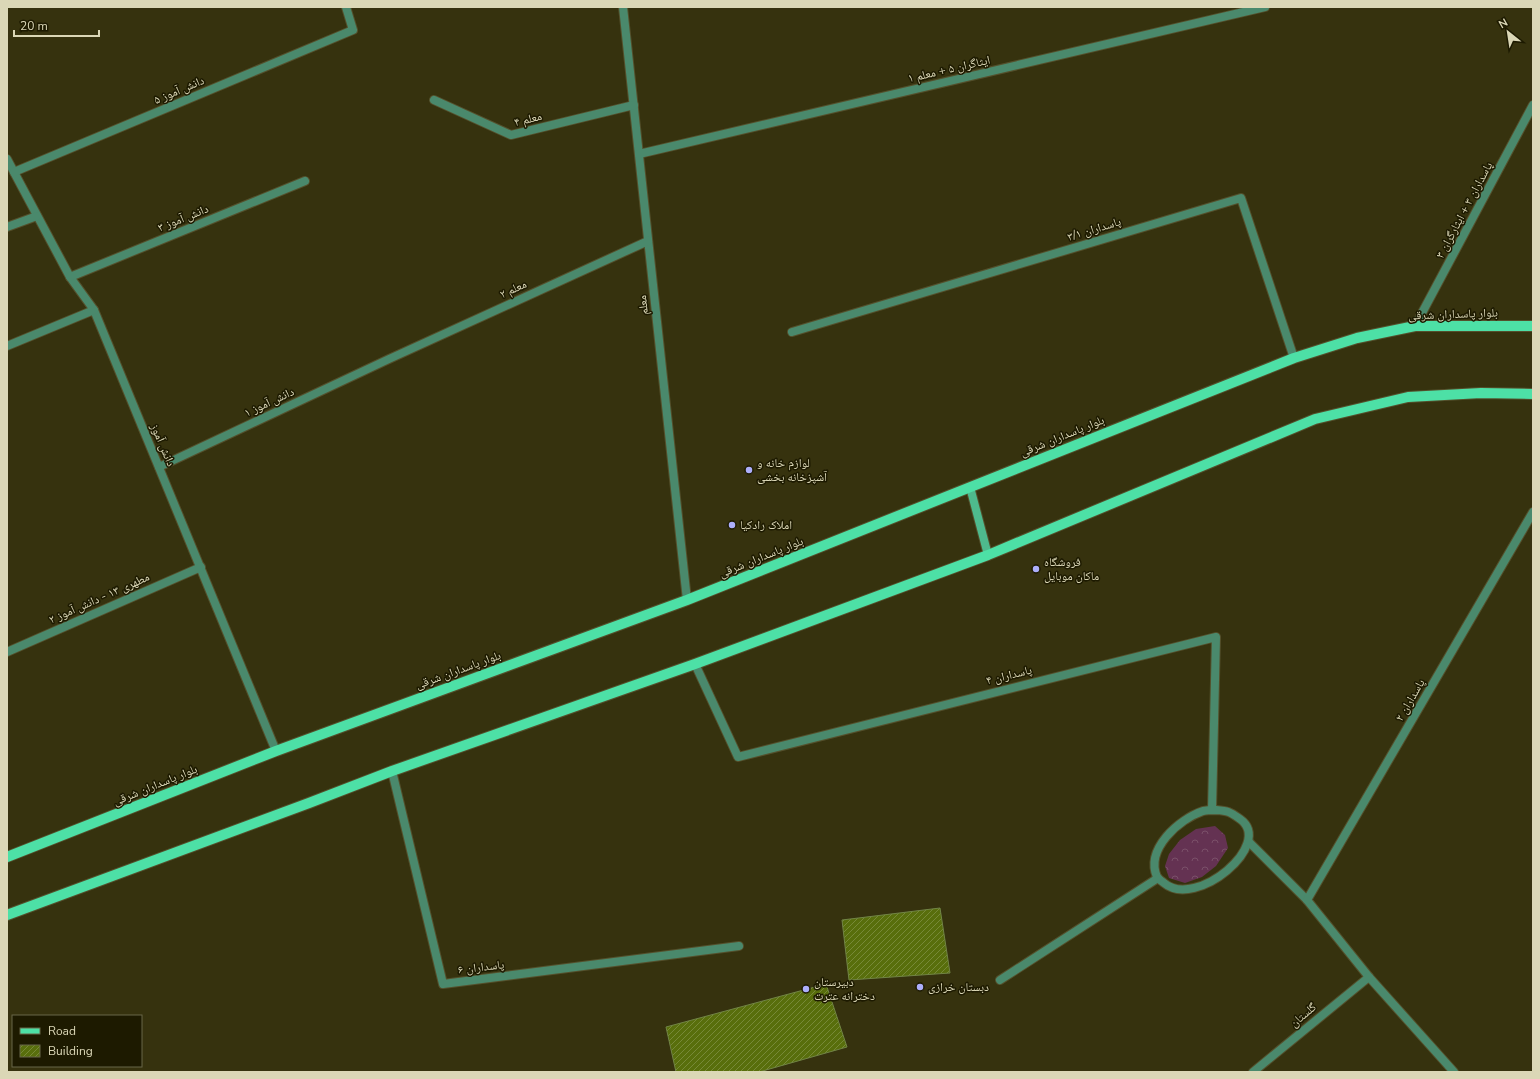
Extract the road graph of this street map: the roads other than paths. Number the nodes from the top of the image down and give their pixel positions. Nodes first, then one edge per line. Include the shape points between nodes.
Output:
1 (346, 7) edge
2 (623, 7) edge
3 (1265, 7) edge
4 (434, 100) dead end
5 (634, 105) junction
6 (1533, 105) edge
7 (639, 154) junction
8 (7, 159) edge
9 (14, 172) junction
10 (305, 181) dead end
11 (37, 216) junction
12 (7, 227) edge
13 (648, 241) junction
14 (70, 277) junction
15 (94, 310) junction
16 (1415, 326) junction
17 (1533, 326) edge
18 (792, 332) dead end
19 (7, 346) edge
20 (1294, 358) junction
21 (388, 359) joint
22 (1533, 394) edge
23 (159, 467) junction
24 (970, 487) junction
25 (1533, 512) edge
26 (988, 555) junction
27 (200, 567) junction
28 (687, 600) junction
29 (7, 652) edge
30 (695, 664) junction
31 (276, 751) junction
32 (392, 771) junction
33 (1212, 810) junction
34 (1249, 842) junction
35 (7, 857) edge
36 (1158, 878) junction
37 (1307, 900) junction
38 (7, 914) edge
39 (739, 946) dead end
40 (1369, 977) junction
41 (1000, 980) dead end
42 (1253, 1072) edge
43 (1454, 1072) edge

1 - 9 street, دانش آموز ۵ via 353,30
2 - 5 street, معلم
3 - 7 street, ایثاگران ۵ + معلم ۱
4 - 5 street, معلم ۴ via 511,135
5 - 7 street, معلم
6 - 16 street, پاسداران ۳ + ایثارگران ۳
7 - 13 street, معلم
8 - 9 street, دانش آموز
9 - 11 street, دانش آموز
10 - 14 street, دانش آموز ۳
11 - 12 street
11 - 14 street, دانش آموز
13 - 21 street, معلم ۲
13 - 28 street, معلم
14 - 15 street, دانش آموز
15 - 19 street
15 - 23 street, دانش آموز
16 - 17 main road, بلوار پاسداران شرقی
16 - 20 main road, بلوار پاسداران شرقی via 1357,338
18 - 20 street, پاسداران ۳/۱ via 1241,198
20 - 24 main road, بلوار پاسداران شرقی
21 - 23 street, دانش آموز ۱
22 - 26 main road via 1481,393 1408,397 1315,419
23 - 27 street, دانش آموز
24 - 26 main road
24 - 28 main road, بلوار پاسداران شرقی
25 - 37 street, پاسداران ۲
26 - 30 main road
27 - 29 street, مطهری ۱۳ - دانش آموز ۲
27 - 31 street, دانش آموز
28 - 31 main road, بلوار پاسداران شرقی
30 - 32 main road
30 - 33 street, پاسداران ۴ via 738,757 1216,637
31 - 35 main road, بلوار پاسداران شرقی
32 - 38 main road
32 - 39 street, پاسداران ۶ via 443,984
33 - 34 street via 1228,810 1245,822
33 - 36 street via 1188,819 1164,840 1156,854
34 - 36 street via 1230,868 1201,886 1188,890 1174,889
34 - 37 street
36 - 41 street
37 - 40 street
40 - 42 street, گلستان
40 - 43 street

